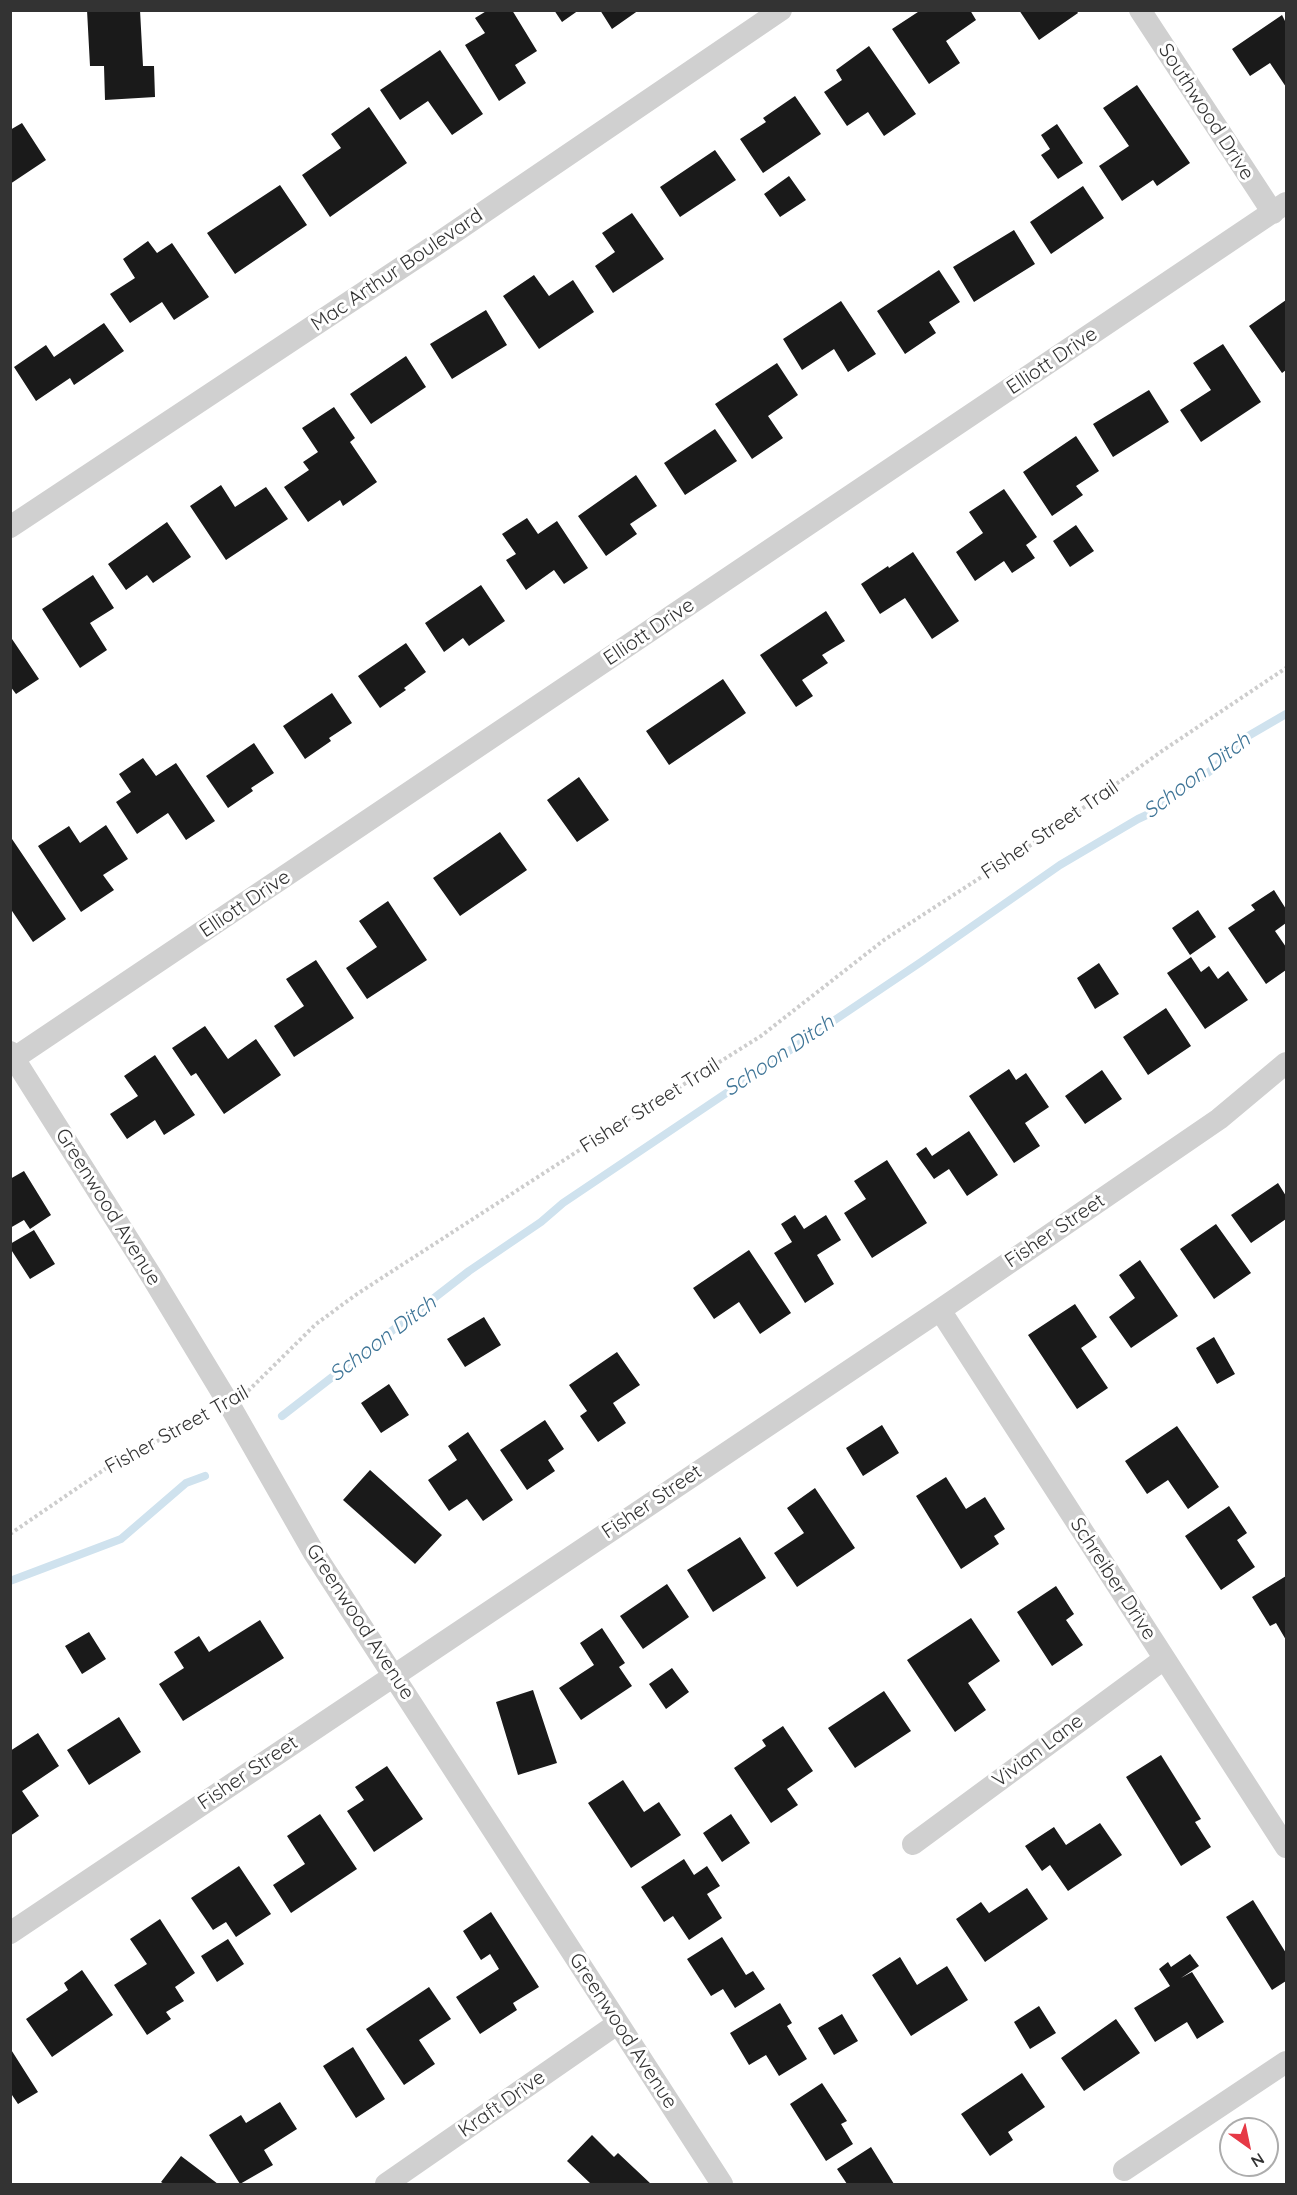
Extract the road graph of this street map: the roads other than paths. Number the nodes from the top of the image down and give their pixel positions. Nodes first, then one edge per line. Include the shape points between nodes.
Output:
1 (781, 10) edge
2 (1140, 10) edge
3 (1280, 208) edge
4 (10, 527) edge
5 (12, 1057) edge
6 (1287, 1063) edge
7 (940, 1310) junction
8 (1164, 1659) junction
9 (394, 1675) junction
10 (913, 1844) dead end
11 (1287, 1847) edge
12 (10, 1933) edge
13 (617, 2024) junction
14 (1287, 2062) edge
15 (1124, 2170) dead end
16 (386, 2184) edge
17 (722, 2184) edge

1 - 4 street, Mac Arthur Boulevard via 444,240
2 - 3 street, Southwood Drive
3 - 5 street, Elliott Drive
5 - 9 street, Greenwood Avenue via 153,1276 314,1553
6 - 7 street, Fisher Street via 1219,1119
7 - 8 street, Schreiber Drive
7 - 9 street, Fisher Street
8 - 10 street, Vivian Lane
8 - 11 street, Schreiber Drive
9 - 12 street, Fisher Street
9 - 13 street, Greenwood Avenue
13 - 16 street, Kraft Drive
13 - 17 street, Greenwood Avenue
14 - 15 street

